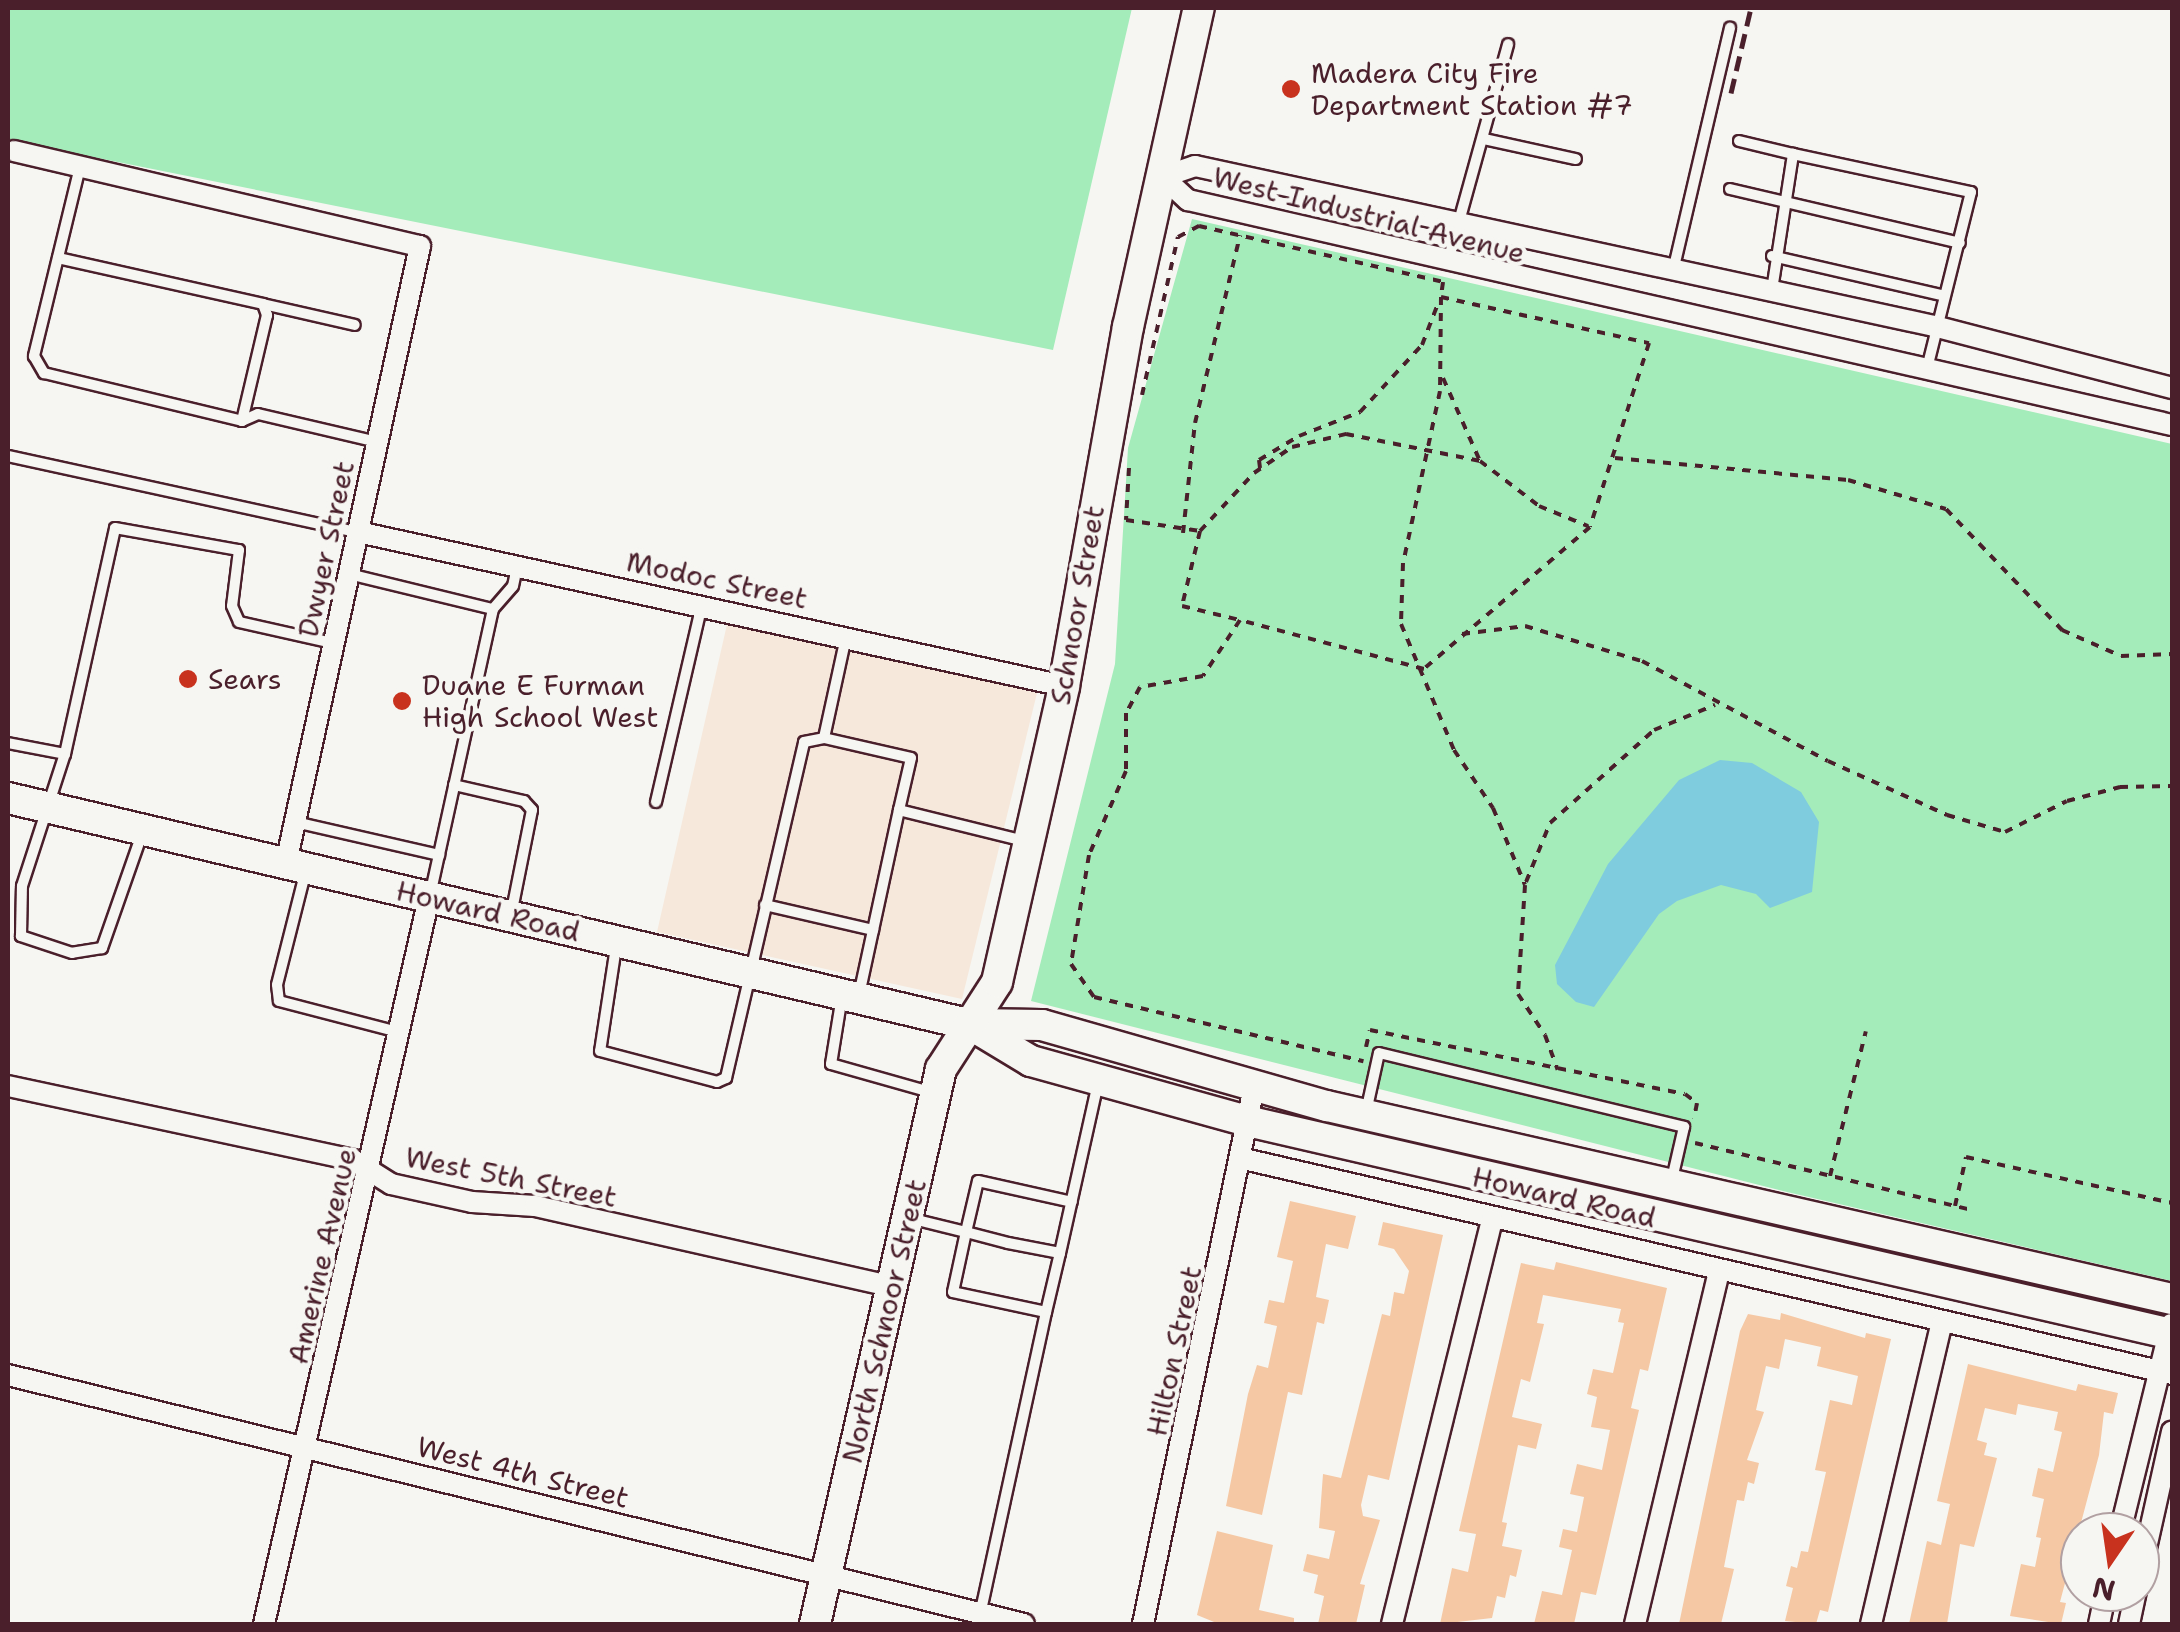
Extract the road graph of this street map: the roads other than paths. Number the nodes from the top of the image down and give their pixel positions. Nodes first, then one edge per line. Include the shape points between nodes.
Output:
1 (1199, 8) edge
2 (1730, 28) dead end
3 (1508, 44) dead end
4 (1484, 140) junction
5 (1739, 140) dead end
6 (14, 151) dead end
7 (1793, 154) junction
8 (1576, 159) dead end
9 (80, 166) junction
10 (1163, 177) junction
11 (1730, 190) dead end
12 (1783, 202) junction
13 (1459, 225) junction
14 (1960, 243) junction
15 (1772, 256) junction
16 (58, 258) junction
17 (1448, 262) junction
18 (1673, 272) junction
19 (1772, 294) junction
20 (1941, 295) junction
21 (263, 304) junction
22 (355, 325) dead end
23 (1934, 326) junction
24 (1928, 368) junction
25 (2172, 388) edge
26 (242, 421) junction
27 (2172, 424) edge
28 (377, 442) junction
29 (8, 456) edge
30 (358, 532) junction
31 (518, 566) junction
32 (349, 574) junction
33 (702, 605) junction
34 (494, 608) junction
35 (846, 636) junction
36 (334, 643) junction
37 (1064, 686) junction
38 (824, 738) junction
39 (8, 742) edge
40 (65, 754) junction
41 (454, 785) junction
42 (8, 798) edge
43 (656, 802) dead end
44 (47, 808) junction
45 (899, 810) junction
46 (295, 822) junction
47 (143, 829) junction
48 (1028, 842) junction
49 (439, 854) junction
50 (296, 865) junction
51 (8, 883) edge
52 (22, 886) junction
53 (430, 898) junction
54 (765, 905) junction
55 (510, 916) junction
56 (873, 930) junction
57 (617, 942) junction
58 (749, 973) junction
59 (850, 996) junction
60 (968, 1024) junction
61 (400, 1032) junction
62 (1098, 1080) junction
63 (8, 1086) edge
64 (1254, 1088) junction
65 (935, 1093) junction
66 (1366, 1115) junction
67 (1247, 1122) junction
68 (1244, 1158) junction
69 (370, 1171) junction
70 (1664, 1183) junction
71 (1537, 1191) junction
72 (1072, 1202) junction
73 (908, 1218) junction
74 (1492, 1220) junction
75 (966, 1232) junction
76 (1060, 1253) junction
77 (1719, 1271) junction
78 (892, 1286) junction
79 (2172, 1299) edge
80 (1046, 1312) junction
81 (1940, 1325) junction
82 (2170, 1329) edge
83 (2164, 1372) edge
84 (8, 1375) edge
85 (2172, 1432) edge
86 (306, 1446) junction
87 (2126, 1512) edge
88 (2154, 1512) edge
89 (826, 1576) junction
90 (979, 1619) edge
91 (264, 1624) edge
92 (815, 1624) edge
93 (1024, 1624) edge
94 (1143, 1624) edge
95 (1392, 1624) edge
96 (1635, 1624) edge
97 (1871, 1624) edge

1 - 10 main road, Schnoor Street
2 - 18 lane
3 - 4 lane
4 - 8 lane
4 - 13 lane
5 - 7 lane
6 - 9 street
7 - 12 lane
7 - 14 lane via 1972,192
9 - 16 lane
9 - 28 street, Dwyer Street via 420,246
10 - 13 street, West Industrial Avenue via 1195,166
10 - 17 street, West Industrial Avenue via 1188,200
10 - 37 main road, Schnoor Street via 1128,328
11 - 12 lane
12 - 14 lane
12 - 15 lane
13 - 17 lane
13 - 18 street, West Industrial Avenue
14 - 20 lane
15 - 19 lane
15 - 20 lane
16 - 21 lane
16 - 26 lane via 34,356 44,374
17 - 24 street, West Industrial Avenue
18 - 19 street, West Industrial Avenue
19 - 23 street, West Industrial Avenue
20 - 23 lane
21 - 22 lane
21 - 26 lane via 267,315
23 - 24 lane
23 - 25 street, West Industrial Avenue
24 - 27 street, West Industrial Avenue
26 - 28 lane via 258,414
28 - 30 street, Dwyer Street
29 - 30 lane
30 - 31 street, Modoc Street
30 - 32 street, Dwyer Street
31 - 33 street, Modoc Street
31 - 34 lane
32 - 34 lane
32 - 36 street, Dwyer Street
33 - 35 street, Modoc Street
33 - 43 lane
34 - 41 lane
35 - 37 street, Modoc Street
35 - 38 lane
36 - 40 lane via 239,622 232,606 238,550 128,525 115,528
36 - 46 street, Dwyer Street
37 - 48 main road, Schnoor Street
38 - 45 lane via 911,758
38 - 54 lane via 804,742
39 - 40 lane
40 - 44 lane
41 - 49 lane
41 - 55 lane via 524,801 532,810
42 - 44 main road, Howard Road
44 - 47 main road, Howard Road
44 - 52 lane
45 - 48 lane
45 - 56 lane
46 - 49 lane
46 - 50 street, Dwyer Street
47 - 50 main road, Howard Road
47 - 52 lane via 108,940 92,954 22,936
48 - 60 main road, Schnoor Street via 996,982
49 - 53 lane
50 - 53 main road, Howard Road
50 - 61 lane via 296,910 277,984 279,1001
51 - 52 lane
53 - 55 main road, Howard Road
53 - 61 street, Amerine Avenue
54 - 56 lane
54 - 58 lane
55 - 57 main road, Howard Road
56 - 59 lane
57 - 58 main road, Howard Road
57 - 58 lane via 600,1051 718,1082 731,1071
58 - 59 main road, Howard Road
59 - 60 main road, Howard Road
59 - 65 lane via 832,1064
60 - 62 main road, Howard Road via 1032,1061
60 - 64 main road, Howard Road via 1042,1025
60 - 65 main road, North Schnoor Street via 940,1070
61 - 69 street, Amerine Avenue
62 - 67 main road, Howard Road
62 - 72 lane
63 - 69 street, West 5th Street via 353,1160
64 - 66 main road, Howard Road
64 - 67 street, Hilton Street
65 - 73 main road, North Schnoor Street
66 - 70 main road, Howard Road
66 - 70 lane via 1380,1053 1684,1126
67 - 68 street, Hilton Street
67 - 71 main road, Howard Road
68 - 74 street
68 - 94 street, Hilton Street
69 - 78 street, West 5th Street via 391,1184 472,1202 535,1206
69 - 86 street, Amerine Avenue
70 - 71 main road via 1645,1193 1587,1185
70 - 79 main road, Howard Road
71 - 82 main road, Howard Road
72 - 75 lane via 978,1181
72 - 76 lane
73 - 75 lane
73 - 78 main road, North Schnoor Street
74 - 77 street
74 - 95 street
75 - 76 lane
75 - 80 lane via 953,1292
76 - 80 lane
77 - 81 street
77 - 96 street
78 - 89 main road, North Schnoor Street
80 - 90 lane
81 - 83 street
81 - 97 street
82 - 83 street
83 - 87 street
84 - 86 street, West 4th Street
85 - 88 street
86 - 89 street, West 4th Street
86 - 91 street, Amerine Avenue
89 - 90 street, West 4th Street
89 - 92 main road, North Schnoor Street
90 - 93 street, West 4th Street

